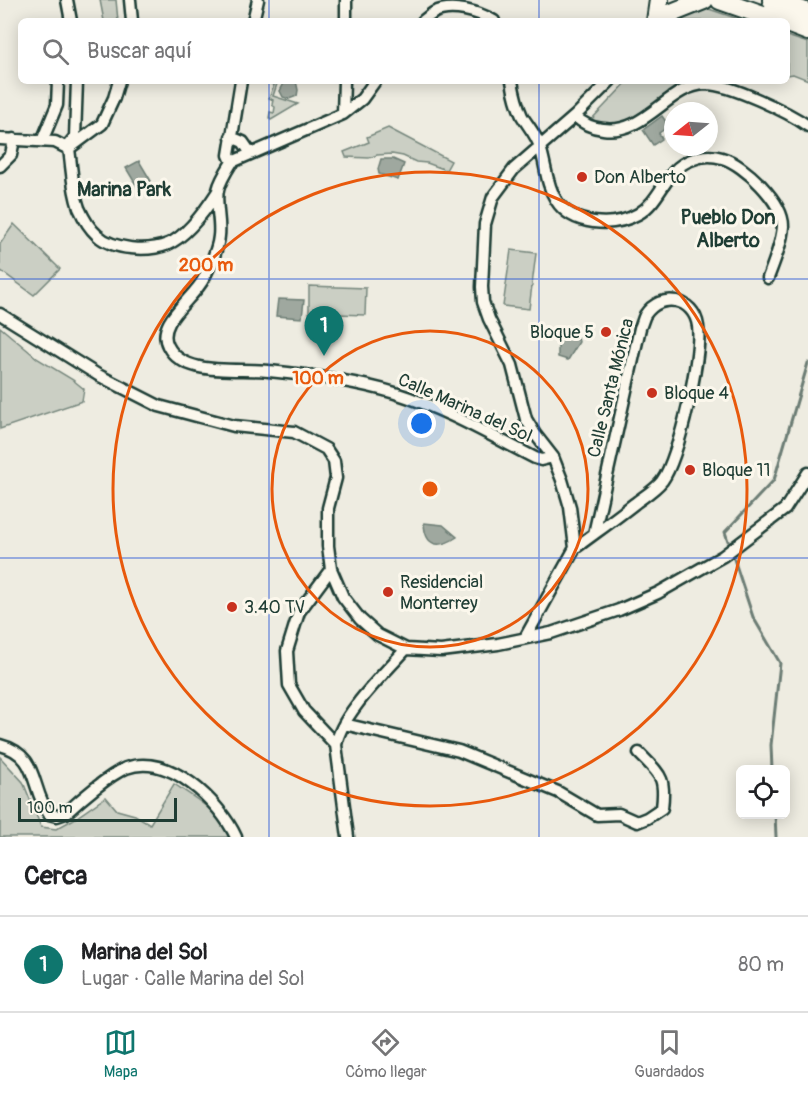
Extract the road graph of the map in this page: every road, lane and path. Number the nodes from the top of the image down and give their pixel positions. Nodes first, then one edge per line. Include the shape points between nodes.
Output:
1 (67, 0) edge
2 (130, 0) edge
3 (258, 0) edge
4 (346, 0) edge
5 (659, 0) edge
6 (704, 0) edge
7 (720, 0) edge
8 (772, 0) edge
9 (808, 13) edge
10 (70, 18) edge
11 (132, 18) edge
12 (254, 18) edge
13 (346, 18) edge
14 (427, 18) edge
15 (488, 18) edge
16 (656, 18) edge
17 (666, 18) edge
18 (771, 18) edge
19 (790, 24) edge
20 (808, 31) edge
21 (58, 84) edge
22 (77, 84) edge
23 (118, 84) edge
24 (240, 84) edge
25 (344, 84) edge
26 (373, 84) edge
27 (513, 84) edge
28 (607, 84) edge
29 (344, 114) junction
30 (575, 116) junction
31 (808, 126) edge
32 (231, 137) junction
33 (14, 139) junction
34 (0, 140) edge
35 (42, 141) junction
36 (540, 146) junction
37 (69, 149) junction
38 (250, 152) junction
39 (232, 162) junction
40 (0, 166) edge
41 (218, 191) junction
42 (768, 278) dead end
43 (0, 314) edge
44 (553, 457) junction
45 (808, 473) edge
46 (594, 534) junction
47 (575, 548) junction
48 (331, 569) junction
49 (525, 638) junction
50 (406, 649) junction
51 (344, 724) junction
52 (0, 745) edge
53 (336, 745) junction
54 (639, 753) dead end
55 (236, 837) edge
56 (348, 837) edge

1 - 10 street
2 - 11 street
3 - 12 street
4 - 13 street
5 - 16 highway
6 - 17 highway
7 - 18 highway
8 - 9 highway
14 - 15 street via 450,8
19 - 20 highway
21 - 35 street via 57,105
22 - 37 street via 75,137
23 - 37 street via 102,124
24 - 32 street
25 - 29 street
26 - 29 street
27 - 36 street via 522,114
28 - 30 street
29 - 38 street
30 - 31 street via 591,127 620,130 685,91 707,84 752,97
30 - 36 street
32 - 38 street via 243,142
32 - 39 street
33 - 34 street
33 - 35 street
33 - 40 street via 11,154
35 - 37 street
36 - 42 street via 556,201 580,219 596,222 622,221 638,214 681,164 707,156 731,161 760,185 781,212 781,240
36 - 44 street via 514,169 490,203 484,234 482,287 489,319 512,364 526,419
37 - 41 street via 80,209 96,234 115,245 142,248 169,244 204,212
38 - 39 street
39 - 41 street, Calle Marina del Sol
41 - 44 street, Calle Marina del Sol via 220,223 216,250 198,288 166,327 166,342 178,358 201,368 271,371 384,390 427,405 535,458
43 - 48 street via 98,375 159,406 234,426 294,432 327,449 334,460 336,478 328,508
44 - 47 street via 570,507
45 - 49 street via 785,510 688,577 619,610
46 - 46 street, Calle Santa Mónica via 663,480 669,465 686,416 699,339 694,312 678,300 660,303 645,316
46 - 47 street, Calle Santa Mónica
47 - 49 street
48 - 50 street via 343,597 360,618 378,635
48 - 53 street via 299,612 287,651 289,685 304,711
49 - 50 street via 452,650
50 - 51 street
51 - 53 street
51 - 54 street via 459,751 558,792 597,815 619,814 637,822 663,808 664,792 661,776
52 - 55 street via 18,753 27,763 49,814 66,813 126,768 153,766 185,780 209,799
53 - 56 street

